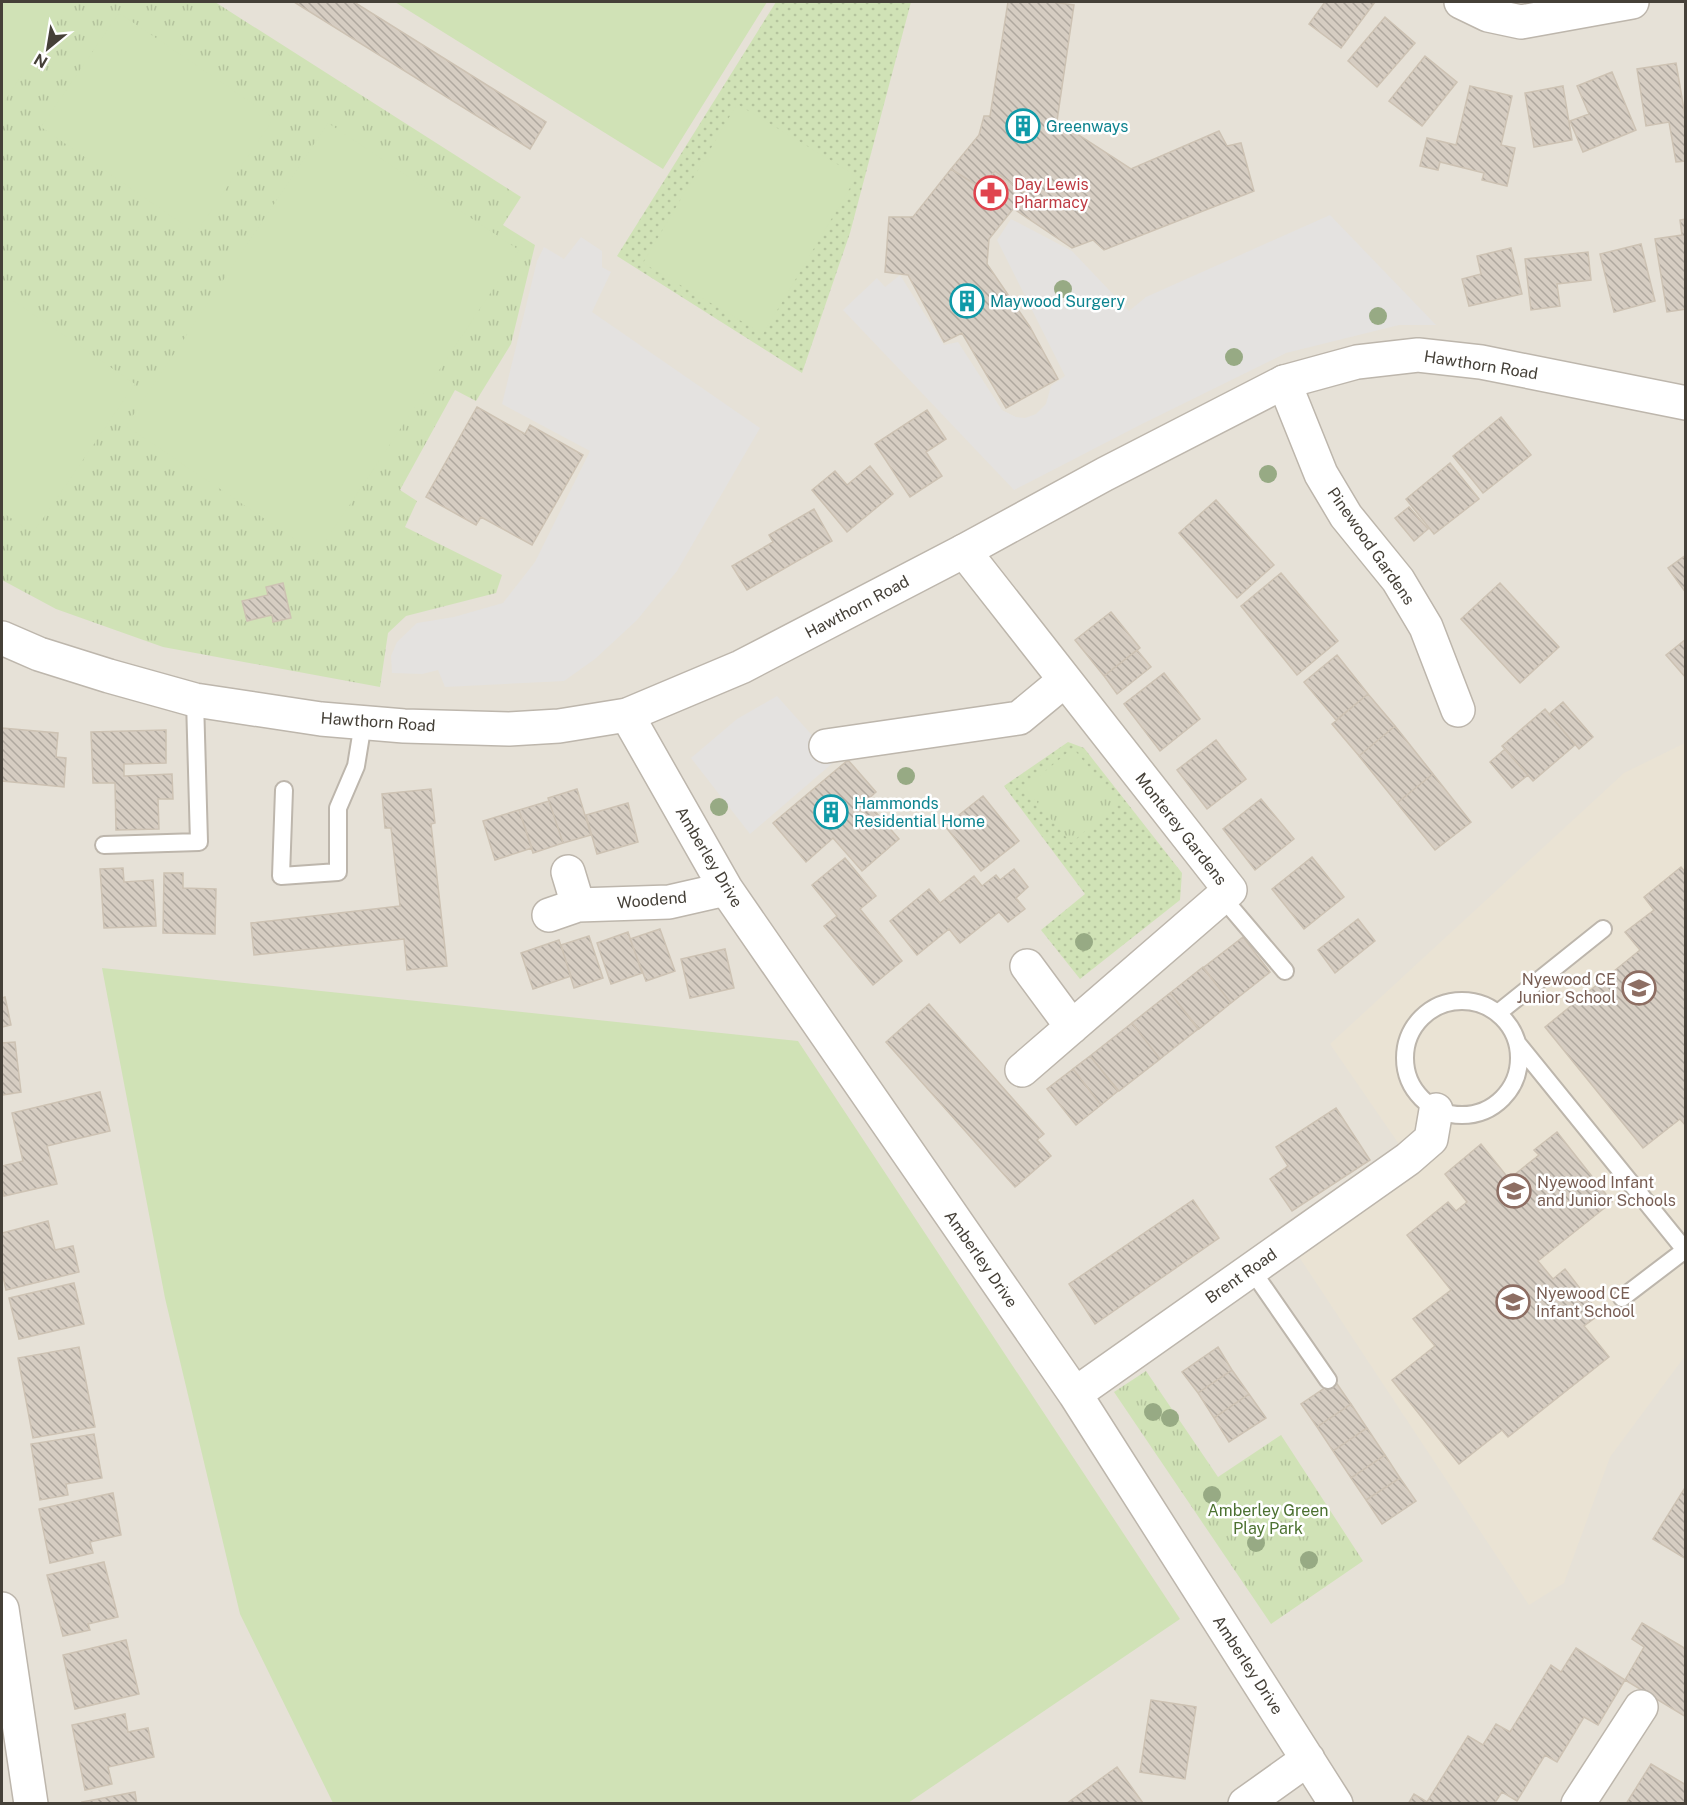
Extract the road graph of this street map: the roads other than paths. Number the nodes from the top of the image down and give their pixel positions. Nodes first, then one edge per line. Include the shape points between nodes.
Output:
1 (1461, 2) edge
2 (1632, 2) edge
3 (1284, 382) junction
4 (1686, 403) edge
5 (964, 550) junction
6 (2, 638) edge
7 (1065, 680) junction
8 (195, 700) junction
9 (1458, 710) dead end
10 (627, 715) junction
11 (363, 723) junction
12 (826, 746) dead end
13 (284, 790) dead end
14 (104, 845) dead end
15 (568, 872) dead end
16 (726, 889) junction
17 (1222, 897) junction
18 (1603, 930) dead end
19 (1027, 966) dead end
20 (1286, 971) dead end
21 (1498, 1013) junction
22 (1072, 1027) junction
23 (1518, 1044) junction
24 (1022, 1070) dead end
25 (1436, 1110) junction
26 (1251, 1269) junction
27 (1622, 1298) dead end
28 (1328, 1380) dead end
29 (1075, 1394) junction
30 (2, 1609) edge
31 (1641, 1707) dead end
32 (1308, 1759) junction
33 (31, 1803) edge
34 (1245, 1803) edge
35 (1336, 1803) edge
36 (1578, 1803) edge

1 - 2 street via 1488,15 1521,22
3 - 4 street, Hawthorn Road via 1356,362 1418,355 1480,362
3 - 5 street, Hawthorn Road
3 - 9 street, Pinewood Gardens via 1321,474 1346,516 1398,580 1426,627
5 - 7 street, Monterey Gardens
5 - 10 street, Hawthorn Road via 741,667
6 - 8 street, Hawthorn Road via 39,654
7 - 12 street via 1019,718
7 - 17 street, Monterey Gardens via 1230,890
8 - 11 street, Hawthorn Road
8 - 14 lane via 199,842
10 - 11 street, Hawthorn Road via 508,729
10 - 16 street, Amberley Drive
11 - 13 lane via 356,766 338,808 338,872 281,876
15 - 16 street, Woodend via 563,910 669,902
16 - 29 street, Amberley Drive
17 - 20 lane
17 - 22 street, Monterey Gardens
18 - 21 lane
19 - 22 street
21 - 23 lane via 1511,1027
21 - 25 lane via 1463,1000 1444,1003 1427,1012 1414,1026 1406,1043 1404,1063 1409,1082 1420,1098
22 - 24 street, Monterey Gardens
23 - 25 lane via 1520,1063 1515,1082 1505,1097 1490,1109 1472,1115
23 - 27 lane via 1685,1250
25 - 26 street, Brent Road via 1431,1138 1408,1159
26 - 28 lane
26 - 29 street, Brent Road
29 - 32 street, Amberley Drive
30 - 33 street
31 - 36 street
32 - 34 street
32 - 35 street, Amberley Drive

